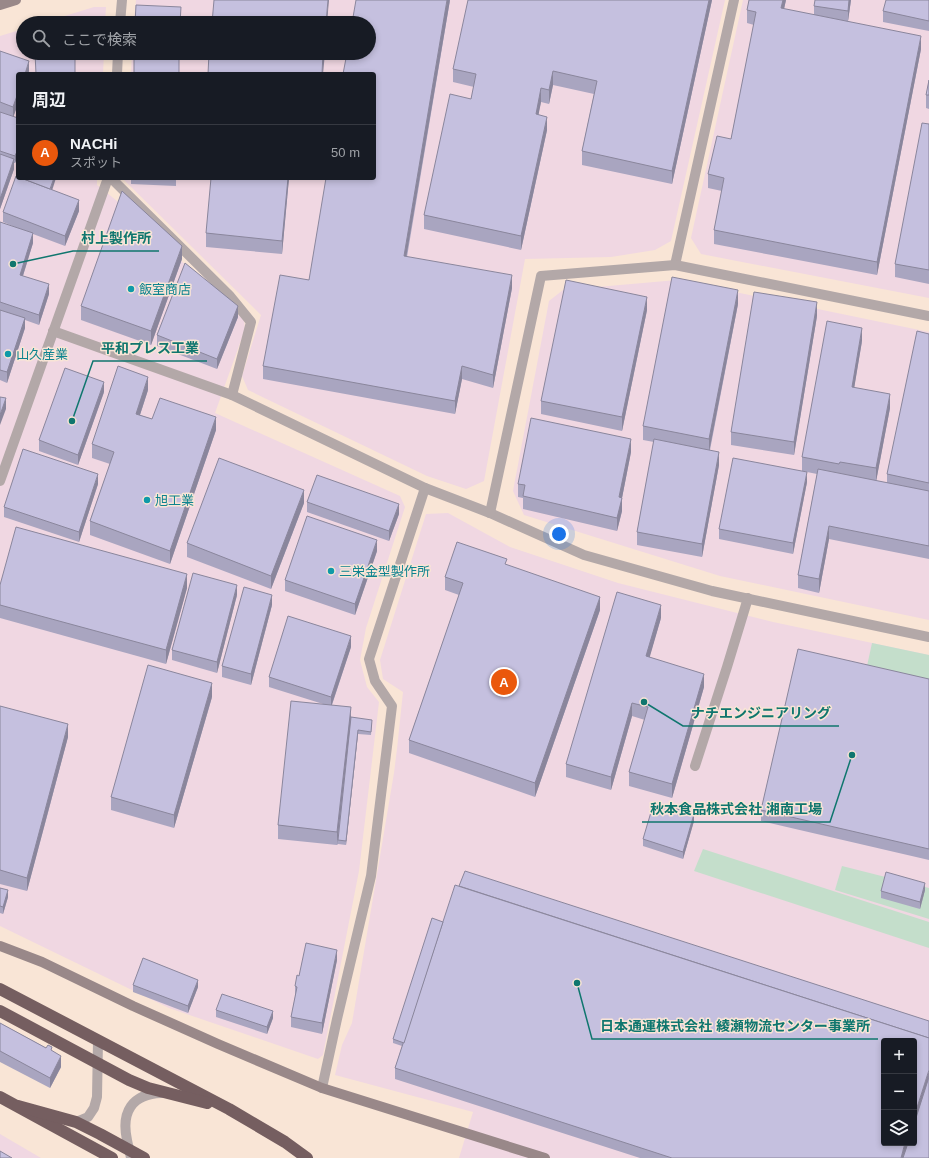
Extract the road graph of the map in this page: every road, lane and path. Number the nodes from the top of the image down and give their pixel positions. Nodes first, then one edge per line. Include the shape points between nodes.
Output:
1 (16, 0) edge
2 (122, 0) edge
3 (734, 0) edge
4 (0, 5) edge
5 (121, 16) edge
6 (117, 60) edge
7 (116, 72) edge
8 (107, 180) edge
9 (113, 180) edge
10 (675, 264) junction
11 (929, 316) edge
12 (53, 331) junction
13 (232, 396) junction
14 (0, 481) edge
15 (425, 488) junction
16 (490, 513) junction
17 (748, 598) junction
18 (929, 637) edge
19 (695, 766) dead end
20 (0, 946) edge
21 (0, 989) edge
22 (0, 1010) edge
23 (98, 1041) junction
24 (97, 1063) junction
25 (322, 1088) junction
26 (167, 1093) junction
27 (0, 1097) edge
28 (18, 1106) junction
29 (229, 1109) junction
30 (76, 1122) junction
31 (130, 1154) edge
32 (112, 1158) edge
33 (144, 1158) edge
34 (307, 1158) edge
35 (545, 1158) edge

1 - 4 street
2 - 5 street
3 - 10 street
6 - 7 street
8 - 12 street
9 - 13 street via 229,295 251,322
10 - 11 street
10 - 16 street via 541,276
12 - 13 street
12 - 14 street
13 - 15 street
15 - 16 street
15 - 25 street via 369,659 375,680 392,706 371,876
16 - 17 street via 584,555 712,591
17 - 18 street
17 - 19 street
20 - 25 street via 42,962 133,1006
21 - 23 highway
22 - 24 highway
23 - 24 street
23 - 29 highway
24 - 26 highway via 129,1080
24 - 30 street via 97,1097 94,1108 88,1117
25 - 35 street
26 - 29 highway
26 - 31 street via 142,1096 128,1109 126,1128
27 - 28 highway
28 - 30 highway
28 - 32 highway
29 - 34 highway
30 - 31 highway
31 - 33 highway

